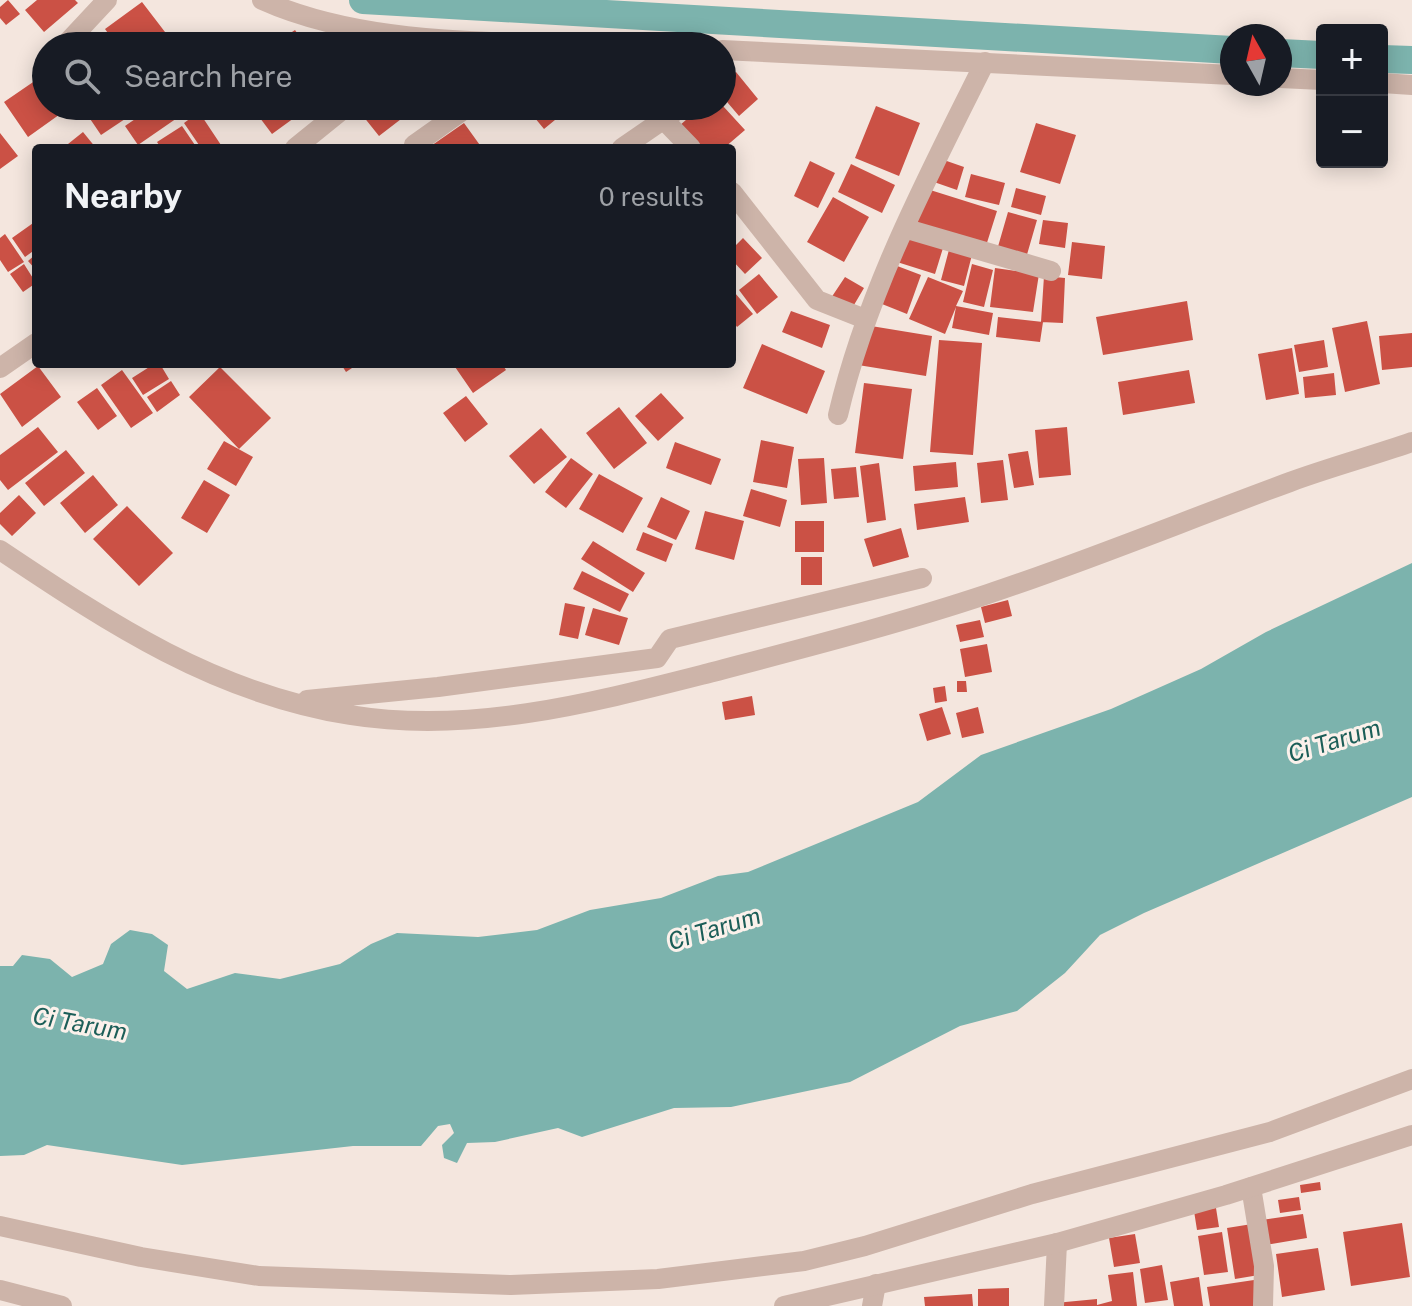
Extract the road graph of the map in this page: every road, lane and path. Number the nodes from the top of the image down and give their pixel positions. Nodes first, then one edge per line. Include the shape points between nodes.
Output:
1 (107, 0) edge
2 (262, 0) edge
3 (77, 32) edge
4 (366, 32) edge
5 (736, 55) edge
6 (985, 62) junction
7 (1220, 74) edge
8 (1292, 79) edge
9 (1316, 80) edge
10 (1388, 83) edge
11 (1412, 85) edge
12 (331, 120) edge
13 (449, 120) edge
14 (665, 121) joint
15 (303, 144) edge
16 (415, 144) edge
17 (628, 144) edge
18 (687, 144) edge
19 (736, 197) edge
20 (907, 229) junction
21 (1051, 271) dead end
22 (865, 319) junction
23 (32, 346) edge
24 (0, 368) edge
25 (838, 415) dead end
26 (1412, 442) edge
27 (0, 550) edge
28 (922, 578) dead end
29 (287, 702) junction
30 (1412, 1079) edge
31 (1412, 1135) edge
32 (1251, 1187) junction
33 (0, 1226) edge
34 (1057, 1243) junction
35 (876, 1284) junction
36 (11, 1297) edge
37 (62, 1306) edge
38 (784, 1306) edge
39 (872, 1306) edge
40 (1054, 1306) edge
41 (1263, 1306) edge

1 - 3 street
2 - 4 street via 297,16
5 - 6 street
6 - 7 street
6 - 20 street
8 - 9 street
10 - 11 street
12 - 15 street
13 - 16 street
14 - 17 street
14 - 18 street
19 - 22 street via 817,300
20 - 21 street
20 - 22 street
22 - 25 street
23 - 24 street
26 - 29 street via 985,595 632,693 512,716 429,723
27 - 29 street via 209,676
28 - 29 street via 670,639 657,658
30 - 33 street via 1270,1132 1032,1194 865,1246 804,1261 658,1279 511,1285 259,1276
31 - 32 street
32 - 34 street
32 - 41 street via 1264,1266
34 - 35 street
34 - 40 street
35 - 38 street
35 - 39 street
36 - 37 street

